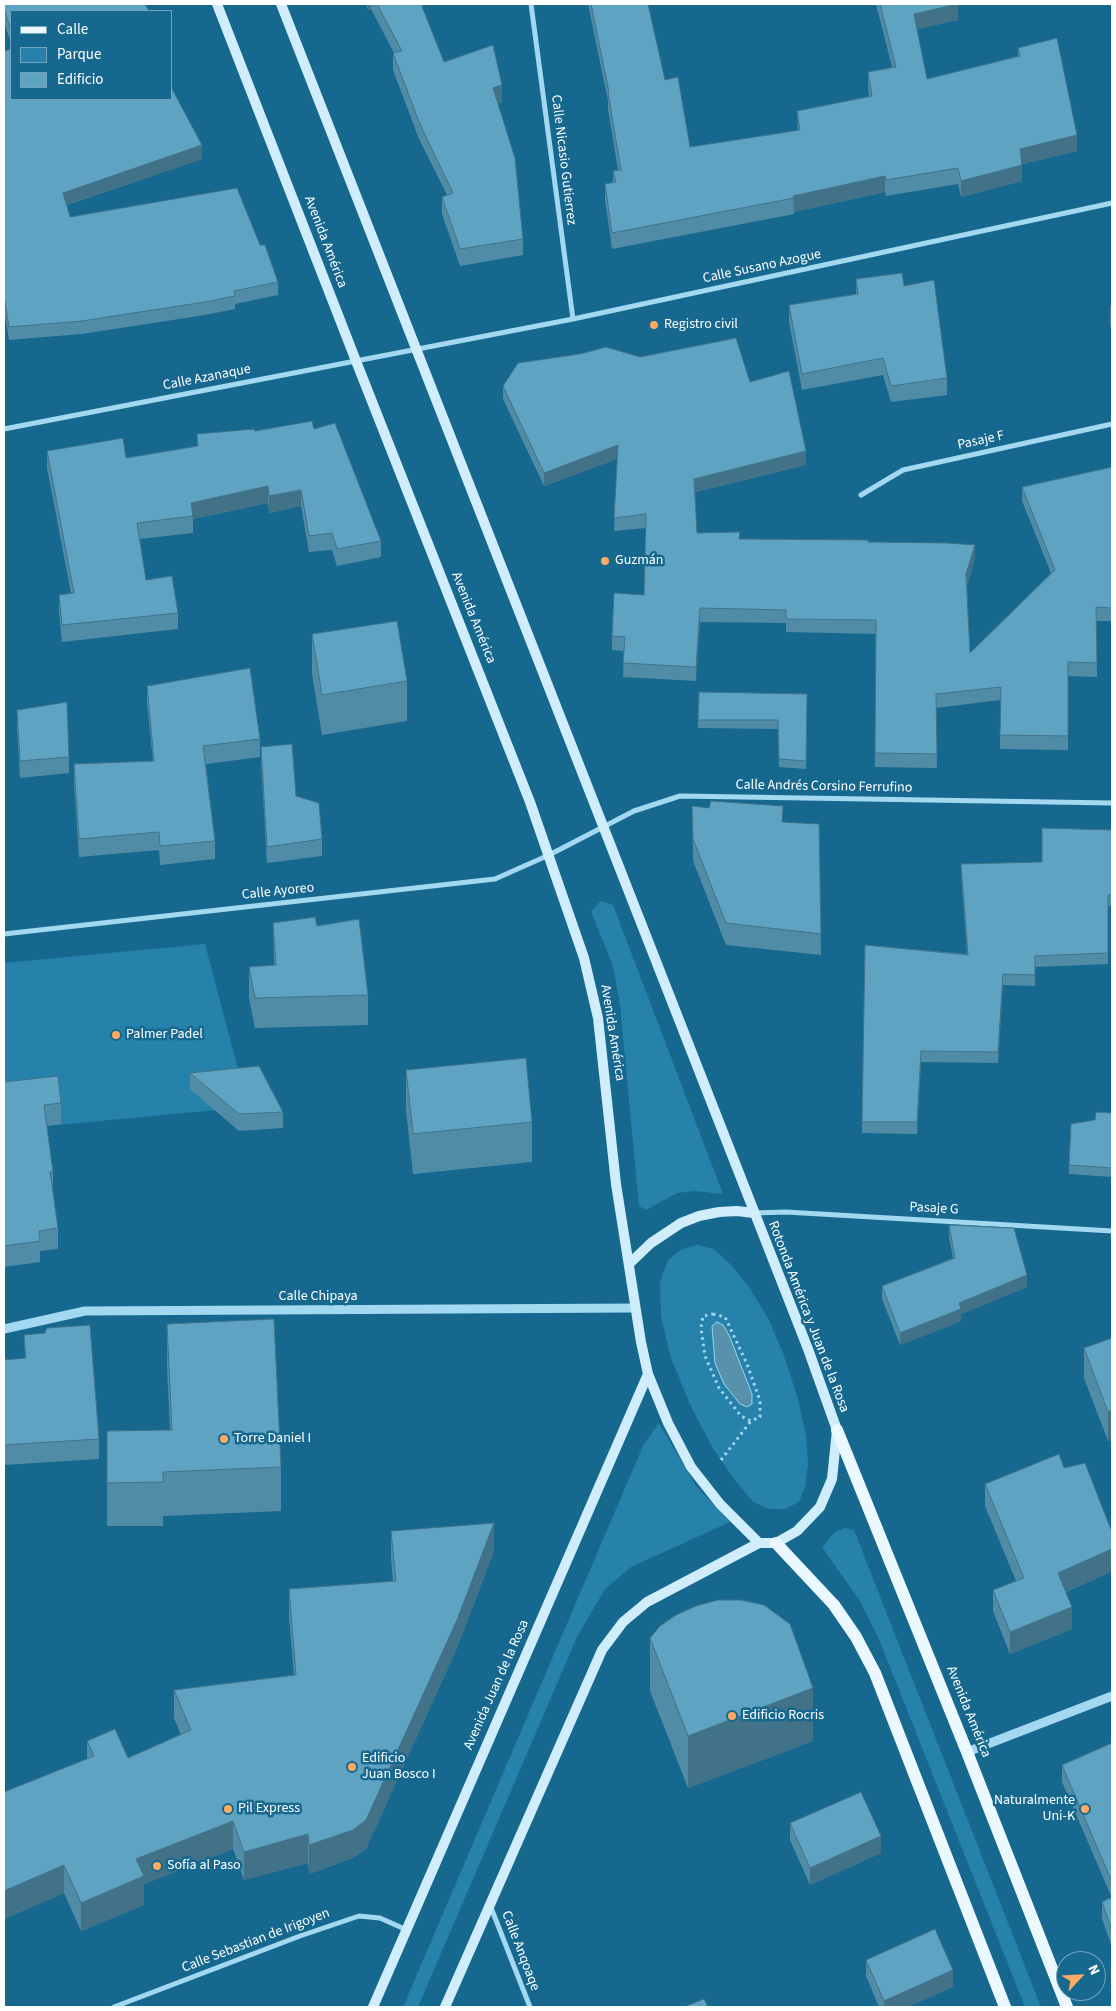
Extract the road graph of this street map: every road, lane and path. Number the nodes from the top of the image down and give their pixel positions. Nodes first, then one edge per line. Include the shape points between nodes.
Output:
1 (217, 4) edge
2 (281, 4) edge
3 (531, 4) edge
4 (1112, 203) edge
5 (573, 319) junction
6 (415, 350) junction
7 (356, 361) junction
8 (1112, 424) edge
9 (4, 429) edge
10 (861, 495) dead end
11 (1112, 803) edge
12 (604, 827) junction
13 (549, 855) junction
14 (4, 934) edge
15 (754, 1213) junction
16 (1112, 1231) edge
17 (629, 1264) junction
18 (635, 1308) junction
19 (4, 1329) edge
20 (648, 1374) junction
21 (751, 1422) junction
22 (837, 1430) junction
23 (721, 1460) dead end
24 (759, 1543) junction
25 (776, 1543) junction
26 (1112, 1696) edge
27 (968, 1752) junction
28 (489, 1904) junction
29 (407, 1930) junction
30 (114, 2007) edge
31 (374, 2007) edge
32 (445, 2007) edge
33 (530, 2007) edge
34 (1005, 2007) edge
35 (1067, 2007) edge

1 - 7 main road, Avenida América
2 - 6 main road
3 - 5 street, Calle Nicasio Gutierrez
4 - 5 street, Calle Susano Azogue
5 - 6 street, Calle Susano Azogue
6 - 7 street, Calle Azanaque
6 - 12 main road
7 - 9 street, Calle Azanaque
7 - 13 main road, Avenida América
8 - 10 street, Pasaje F via 903,470
11 - 12 street, Calle Andrés Corsino Ferrufino via 680,796 634,811
12 - 13 street, Calle Andrés Corsino Ferrufino
12 - 15 main road
13 - 14 street, Calle Ayoreo via 495,879
13 - 17 main road, Avenida América via 584,958 598,1018 616,1184
15 - 16 street, Pasaje G via 786,1212
15 - 17 main road, Rotonda América y Juan de la Rosa via 719,1212 681,1223 651,1243
15 - 22 main road, Rotonda América y Juan de la Rosa
17 - 18 main road
18 - 19 street, Calle Chipaya via 85,1311
18 - 20 main road
20 - 24 main road via 668,1423 692,1467 720,1504
20 - 29 main road, Avenida Juan de la Rosa
21 - 21 path via 760,1416 760,1401 747,1364 725,1317 704,1316 701,1328 705,1356 719,1388 741,1416
21 - 23 path
22 - 25 main road, Rotonda América y Juan de la Rosa via 832,1479 820,1507 798,1531
22 - 27 main road, Avenida América
24 - 25 main road, Rotonda América y Juan de la Rosa
24 - 28 main road via 647,1602 623,1622 602,1650
25 - 34 main road via 834,1605 875,1673
26 - 27 street
27 - 35 main road, Avenida América
28 - 32 main road
28 - 33 street, Calle Anqoaqe
29 - 30 street, Calle Sebastian de Irigoyen via 380,1918 359,1916
29 - 31 main road, Avenida Juan de la Rosa

